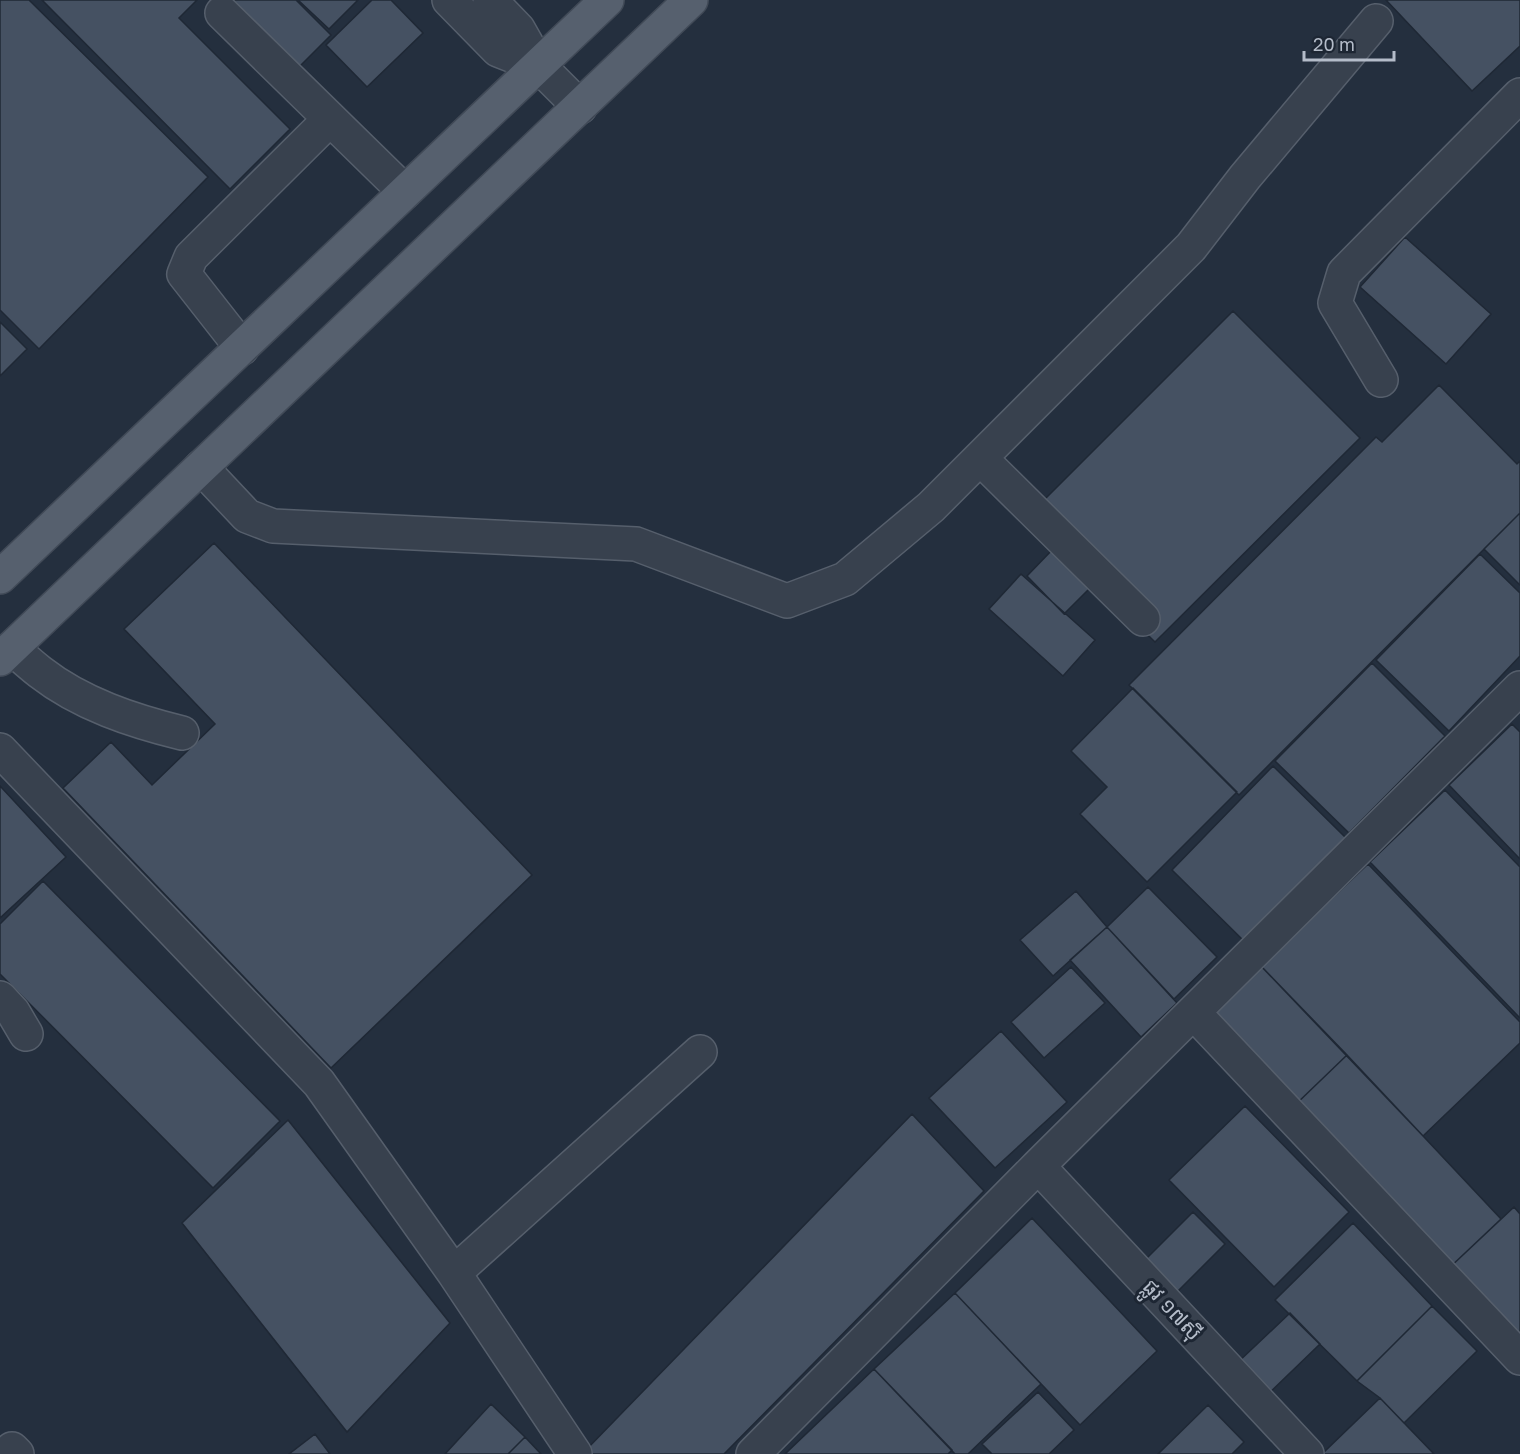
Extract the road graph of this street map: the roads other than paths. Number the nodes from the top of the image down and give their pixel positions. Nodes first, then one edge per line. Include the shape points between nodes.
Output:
1 (449, 0) edge
2 (490, 0) edge
3 (607, 0) edge
4 (691, 0) edge
5 (222, 13) dead end
6 (1377, 21) dead end
7 (539, 66) junction
8 (1520, 95) edge
9 (580, 107) junction
10 (330, 119) junction
11 (405, 192) junction
12 (242, 348) junction
13 (1381, 380) dead end
14 (980, 458) junction
15 (201, 467) junction
16 (0, 577) edge
17 (1143, 619) dead end
18 (6, 653) edge
19 (1520, 688) edge
20 (182, 733) dead end
21 (0, 750) edge
22 (0, 998) edge
23 (1194, 1012) junction
24 (26, 1034) dead end
25 (700, 1052) dead end
26 (1038, 1166) junction
27 (454, 1273) junction
28 (1520, 1358) edge
29 (575, 1454) edge
30 (753, 1454) edge
31 (1307, 1454) edge

1 - 7 street via 498,50
2 - 7 street via 518,29
3 - 7 main road
4 - 9 main road
5 - 10 street
6 - 14 street via 1191,247
7 - 9 street
7 - 11 main road
8 - 13 street via 1344,273 1335,303
9 - 15 main road
10 - 11 street
10 - 12 street via 191,257 184,274
11 - 12 main road
12 - 16 main road
14 - 15 street via 931,507 845,579 787,601 636,544 273,526 247,516
14 - 17 street
15 - 18 main road
18 - 20 street via 106,709
19 - 23 street
21 - 27 street via 319,1083
22 - 24 street
23 - 26 street
23 - 28 street
25 - 27 street
26 - 30 street
26 - 31 street, ផ្លូវ ១៧ស៊ី
27 - 29 street

